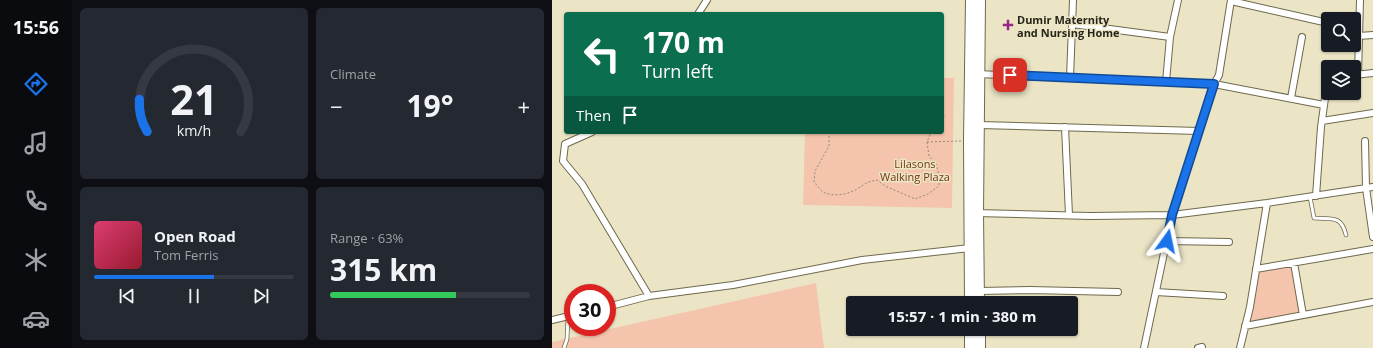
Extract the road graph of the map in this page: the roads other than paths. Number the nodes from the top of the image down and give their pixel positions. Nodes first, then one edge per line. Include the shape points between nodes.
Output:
1 (707, 0) edge
2 (971, 0) edge
3 (980, 0) edge
4 (1073, 0) edge
5 (1178, 0) edge
6 (1231, 0) edge
7 (1360, 0) edge
8 (699, 12) edge
9 (1360, 12) edge
10 (1321, 20) edge
11 (1072, 24) junction
12 (1373, 35) edge
13 (1361, 36) edge
14 (1170, 37) junction
15 (1302, 37) dead end
16 (1373, 73) edge
17 (974, 74) junction
18 (1361, 74) edge
19 (1070, 78) junction
20 (1166, 82) junction
21 (1214, 84) junction
22 (1291, 98) junction
23 (1324, 100) edge
24 (1324, 105) junction
25 (1373, 113) edge
26 (1322, 121) junction
27 (979, 125) junction
28 (1065, 127) junction
29 (1199, 131) junction
30 (588, 134) edge
31 (1365, 142) dead end
32 (1370, 188) edge
33 (1313, 196) junction
34 (1266, 203) junction
35 (974, 213) junction
36 (1069, 215) junction
37 (1172, 215) junction
38 (1346, 235) dead end
39 (1373, 237) edge
40 (1167, 241) junction
41 (1229, 242) dead end
42 (970, 248) junction
43 (1373, 249) edge
44 (1294, 262) junction
45 (1256, 269) junction
46 (979, 291) junction
47 (1118, 292) dead end
48 (1156, 292) junction
49 (649, 296) junction
50 (970, 296) edge
51 (979, 296) edge
52 (1223, 296) dead end
53 (1373, 302) edge
54 (616, 305) edge
55 (1303, 315) junction
56 (564, 317) edge
57 (552, 320) edge
58 (1245, 326) junction
59 (568, 336) edge
60 (970, 336) edge
61 (980, 336) edge
62 (564, 348) edge
63 (970, 348) edge
64 (980, 348) edge
65 (1144, 348) edge
66 (1240, 348) edge

1 - 8 street
2 - 17 main road
3 - 17 main road
4 - 11 street
5 - 14 street
6 - 10 street
6 - 21 street via 1219,75
7 - 9 street
11 - 14 street
11 - 19 street
12 - 13 street
14 - 20 street
15 - 22 street
16 - 18 street
17 - 19 street
17 - 27 main road
17 - 35 main road via 970,141
19 - 20 street
20 - 21 street
21 - 22 street
21 - 29 street
22 - 24 street
23 - 24 street
24 - 26 street
25 - 26 street
26 - 33 street
27 - 28 street
27 - 35 main road
28 - 29 street
28 - 36 street
29 - 37 street
30 - 49 street via 565,144 563,161 582,184
31 - 32 street
32 - 33 street
32 - 39 street
33 - 34 street
33 - 38 lane via 1314,218 1338,220
34 - 37 street
34 - 45 street
35 - 36 street
35 - 42 main road
35 - 46 main road
36 - 37 street
37 - 40 street
40 - 41 street
40 - 48 street
42 - 49 street via 862,260 733,285
42 - 50 main road
43 - 44 street
44 - 45 street
44 - 55 street
45 - 58 street
46 - 47 street
46 - 51 main road
48 - 52 street
48 - 65 street
49 - 54 street
53 - 55 street
55 - 58 street
56 - 57 street
58 - 66 street
59 - 62 lane
60 - 63 main road
61 - 64 main road

